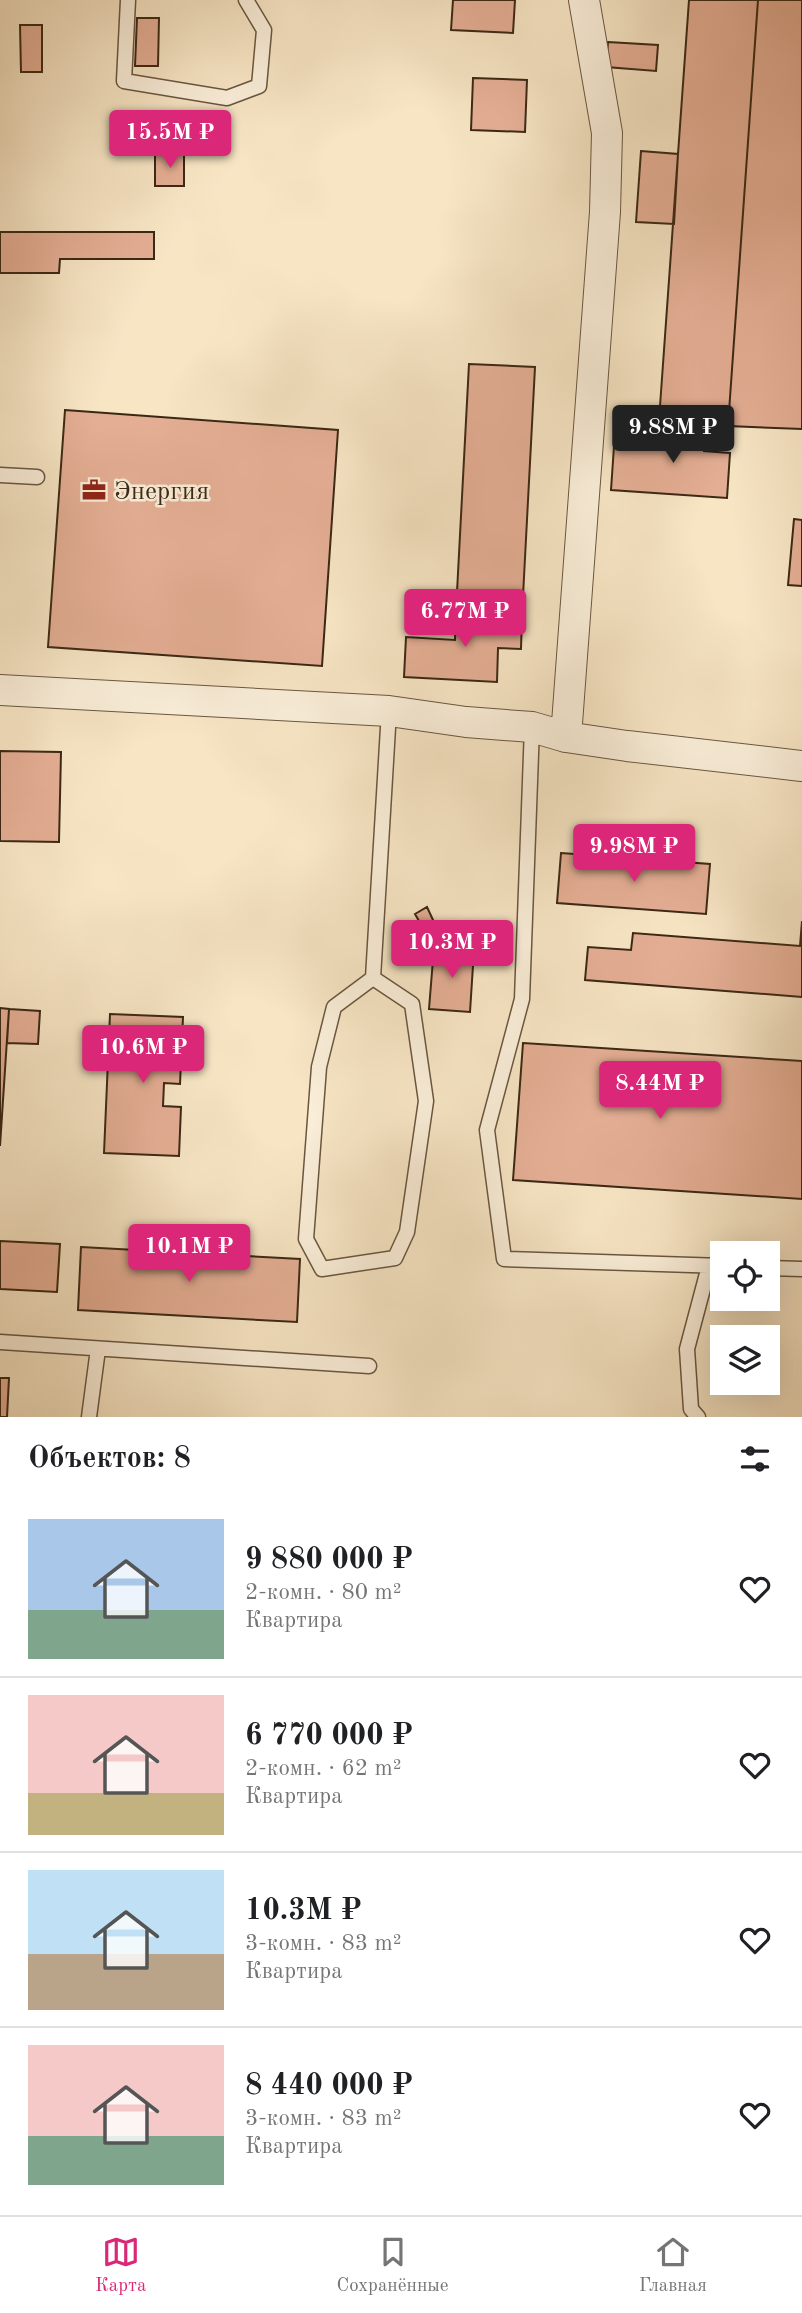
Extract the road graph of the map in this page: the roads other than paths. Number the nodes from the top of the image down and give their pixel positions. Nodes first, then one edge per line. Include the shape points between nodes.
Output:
1 (128, 0) edge
2 (246, 0) edge
3 (584, 0) edge
4 (0, 475) edge
5 (37, 477) dead end
6 (0, 690) edge
7 (389, 711) junction
8 (532, 727) junction
9 (566, 737) junction
10 (802, 766) edge
11 (373, 978) junction
12 (710, 1266) edge
13 (780, 1268) edge
14 (802, 1269) edge
15 (710, 1283) edge
16 (0, 1342) edge
17 (98, 1349) junction
18 (369, 1366) dead end
19 (89, 1417) edge
20 (698, 1417) edge

1 - 2 lane via 124,81 227,98 259,86 264,30
3 - 9 street via 607,133
4 - 5 lane
6 - 7 street
7 - 8 street
7 - 11 lane
8 - 9 street
8 - 12 lane via 522,999 487,1130 504,1259
9 - 10 street
11 - 11 lane via 334,1007 319,1067 306,1239 322,1269 395,1258 407,1232 426,1101 412,1004
13 - 14 lane
15 - 20 lane via 687,1349 691,1409
16 - 17 lane
17 - 18 lane
17 - 19 lane

